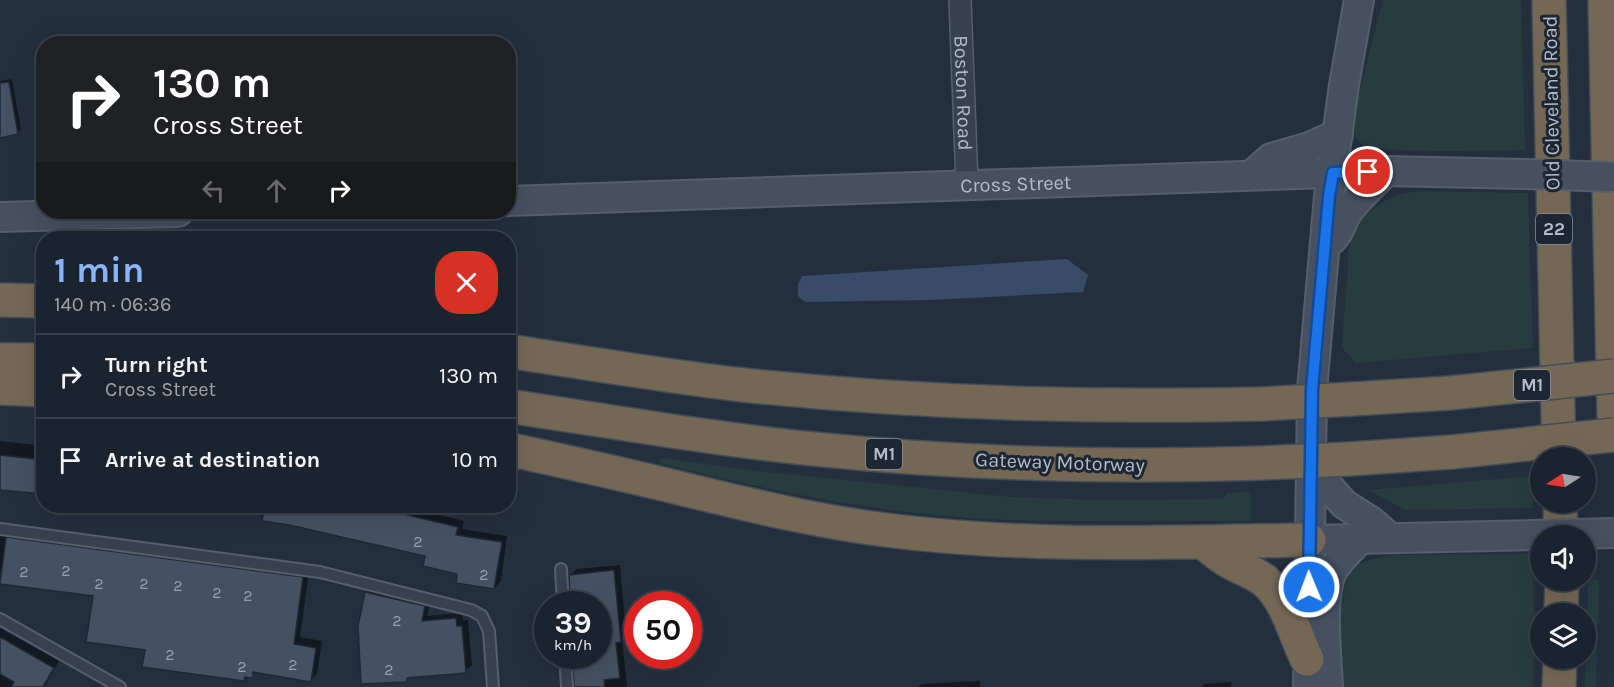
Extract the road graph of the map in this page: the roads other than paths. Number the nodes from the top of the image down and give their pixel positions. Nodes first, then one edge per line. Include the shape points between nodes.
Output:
1 (960, 0) edge
2 (1359, 0) edge
3 (1549, 0) edge
4 (1605, 0) edge
5 (1338, 134) junction
6 (1386, 171) junction
7 (1333, 173) junction
8 (1251, 175) junction
9 (1614, 177) edge
10 (967, 185) junction
11 (516, 201) edge
12 (36, 216) edge
13 (0, 217) edge
14 (1323, 247) junction
15 (0, 300) edge
16 (36, 301) edge
17 (516, 352) edge
18 (0, 360) edge
19 (36, 360) edge
20 (1614, 375) edge
21 (0, 388) edge
22 (36, 390) edge
23 (516, 407) edge
24 (1614, 415) edge
25 (1614, 435) edge
26 (1559, 447) edge
27 (516, 451) edge
28 (1310, 466) junction
29 (0, 529) edge
30 (1614, 533) edge
31 (1596, 534) edge
32 (1530, 535) edge
33 (1375, 538) junction
34 (1309, 540) junction
35 (1203, 542) junction
36 (561, 569) dead end
37 (562, 591) edge
38 (0, 619) edge
39 (566, 669) edge
40 (1559, 669) edge
41 (1308, 673) edge
42 (120, 687) edge
43 (493, 687) edge
44 (567, 687) edge
45 (1328, 687) edge
46 (1558, 687) edge

1 - 10 street, Boston Road
2 - 5 main road
3 - 26 highway, Old Cleveland Road / 22
4 - 24 highway
5 - 7 main road
5 - 8 main road via 1271,158
6 - 7 main road, Cross Street
6 - 9 main road, Cross Street, bridge
6 - 14 main road via 1347,213 1337,237
7 - 8 main road, Cross Street
7 - 14 main road
8 - 10 main road, Cross Street
10 - 11 main road, Cross Street
12 - 13 main road
14 - 28 main road
15 - 16 highway
17 - 20 highway, M1, bridge via 676,377 891,397 1067,405 1261,404 1450,393
18 - 19 highway
21 - 22 highway
23 - 25 highway, Gateway Motorway / M1, bridge via 813,449 924,458 1120,465 1349,459
27 - 35 highway via 730,501 886,530 1041,543
28 - 33 main road via 1344,504 1372,522
28 - 34 main road
29 - 43 lane via 320,572 471,610 482,616 489,631
30 - 31 main road, bridge
32 - 33 main road
33 - 34 main road
33 - 45 main road via 1335,567 1329,582
34 - 35 highway
34 - 41 main road
35 - 41 highway via 1267,583 1286,609
36 - 37 lane
38 - 42 lane
39 - 44 lane
40 - 46 highway

